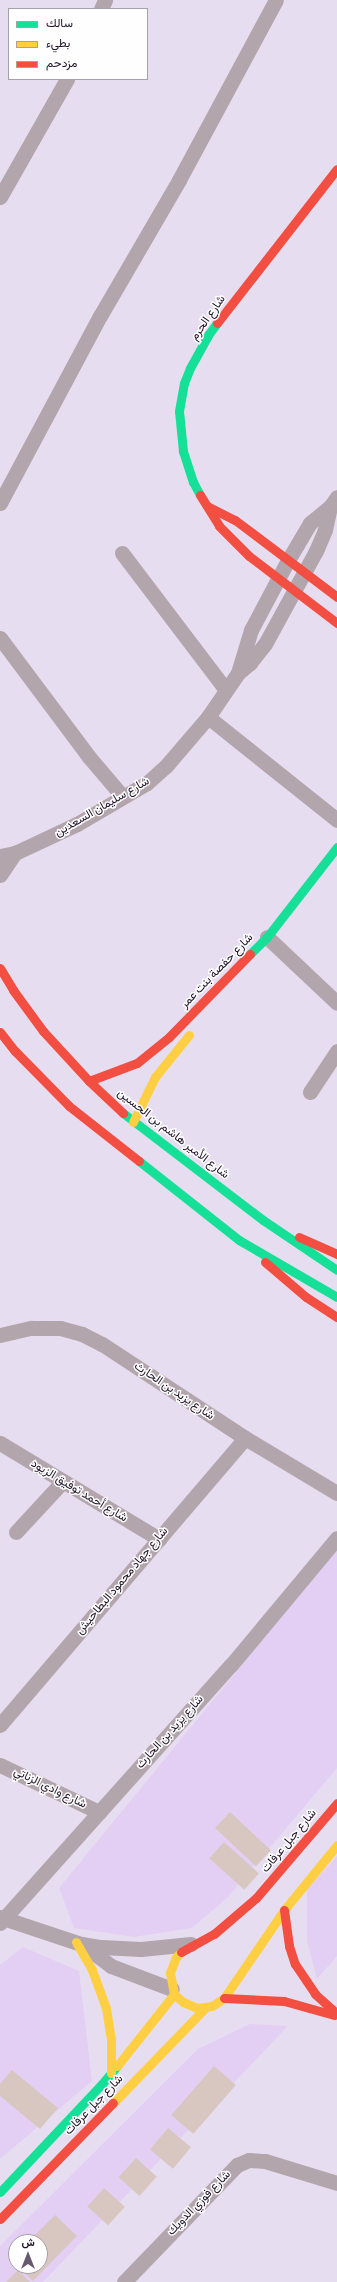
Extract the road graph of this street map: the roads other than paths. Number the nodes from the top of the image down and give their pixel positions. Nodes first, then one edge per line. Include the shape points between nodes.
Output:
1 (276, 0) edge
2 (66, 80) edge
3 (337, 169) edge
4 (0, 197) edge
5 (334, 502) edge
6 (0, 503) edge
7 (206, 506) junction
8 (122, 553) dead end
9 (287, 562) junction
10 (304, 573) junction
11 (278, 579) junction
12 (294, 591) junction
13 (337, 597) edge
14 (337, 623) edge
15 (0, 638) edge
16 (238, 673) junction
17 (226, 690) junction
18 (208, 717) junction
19 (123, 798) junction
20 (337, 820) edge
21 (337, 847) edge
22 (15, 852) junction
23 (0, 856) edge
24 (0, 875) edge
25 (272, 943) junction
26 (1, 966) edge
27 (337, 1003) edge
28 (196, 1027) dead end
29 (0, 1032) edge
30 (337, 1051) edge
31 (89, 1081) junction
32 (310, 1092) dead end
33 (133, 1122) junction
34 (263, 1220) junction
35 (239, 1240) junction
36 (337, 1254) edge
37 (337, 1270) edge
38 (337, 1297) edge
39 (337, 1317) edge
40 (0, 1334) edge
41 (245, 1438) junction
42 (0, 1443) edge
43 (62, 1481) junction
44 (337, 1494) edge
45 (16, 1532) dead end
46 (337, 1538) edge
47 (159, 1539) junction
48 (0, 1725) edge
49 (0, 1765) edge
50 (337, 1803) edge
51 (99, 1812) junction
52 (337, 1845) edge
53 (284, 1910) junction
54 (2, 1920) edge
55 (79, 1943) junction
56 (198, 1943) junction
57 (173, 1992) junction
58 (224, 1998) junction
59 (206, 2008) junction
60 (337, 2015) edge
61 (111, 2073) junction
62 (337, 2183) edge
63 (0, 2192) edge
64 (0, 2219) edge
65 (124, 2282) edge

1 - 6 street via 179,180 100,316
2 - 4 street
3 - 7 main road, شارع الحرم via 208,335 190,368 180,399 183,451 193,482
5 - 9 street, شارع سليمان السعدين via 310,523
5 - 10 street, شارع سليمان السعدين
7 - 9 main road via 235,520
7 - 11 main road, شارع الحرم via 227,534
8 - 17 street
9 - 10 main road
9 - 11 street, شارع سليمان السعدين
10 - 12 street, شارع سليمان السعدين
10 - 13 main road
11 - 12 main road, شارع الحرم
11 - 16 street, شارع سليمان السعدين via 251,630
12 - 14 main road, شارع الحرم
12 - 16 street, شارع سليمان السعدين via 265,644
15 - 19 street
16 - 17 street, شارع سليمان السعدين
17 - 18 street, شارع سليمان السعدين
18 - 19 street, شارع سليمان السعدين via 166,766 147,783
18 - 20 street
19 - 22 street, شارع سليمان السعدين via 77,824
21 - 25 main road, شارع حفصة بنت عمر
22 - 23 street, شارع سليمان السعدين
22 - 24 street
25 - 27 street
25 - 31 main road, شارع حفصة بنت عمر via 154,1052 137,1063
26 - 31 main road, شارع الأمير هاشم بن الحسين via 13,990 43,1032
28 - 33 main road, شارع حفصة بنت عمر via 155,1077
29 - 35 main road via 15,1052 68,1106
30 - 32 street
31 - 33 main road, شارع الأمير هاشم بن الحسين
33 - 34 main road, شارع الأمير هاشم بن الحسين
34 - 36 main road, شارع الأمير هاشم بن الحسين
34 - 37 main road, شارع الأمير هاشم بن الحسين
35 - 38 main road
35 - 39 main road via 306,1297
40 - 41 street, شارع يزيد بن الحارث via 31,1328 60,1328 82,1334 117,1353
41 - 44 street, شارع يزيد بن الحارث
41 - 47 street, شارع جهاد محمود البطاحيش
42 - 43 street, شارع أحمد توفيق الزيود
43 - 45 street
43 - 47 street, شارع أحمد توفيق الزيود
46 - 51 street, شارع يزيد بن الحارث via 231,1665
47 - 48 street, شارع جهاد محمود البطاحيش
49 - 51 street, شارع وادي الزناتي
50 - 56 main road, شارع جبل عرفات via 256,1898 228,1923
51 - 54 street, شارع يزيد بن الحارث
52 - 53 main road, شارع جبل عرفات
53 - 58 main road, شارع جبل عرفات
53 - 60 main road via 289,1946 295,1964 315,1994
54 - 55 street
55 - 56 street via 141,1949
55 - 57 street via 111,1966
55 - 61 main road via 106,2008 111,2040
56 - 57 main road, شارع جبل عرفات via 176,1957 170,1973
57 - 59 main road via 190,2006
57 - 61 main road, شارع جبل عرفات
58 - 59 main road, شارع جبل عرفات
58 - 60 main road via 284,2001
59 - 64 main road, شارع جبل عرفات
61 - 63 main road, شارع جبل عرفات
62 - 65 street, شارع فوزي الدويك via 265,2161 250,2160 237,2165

